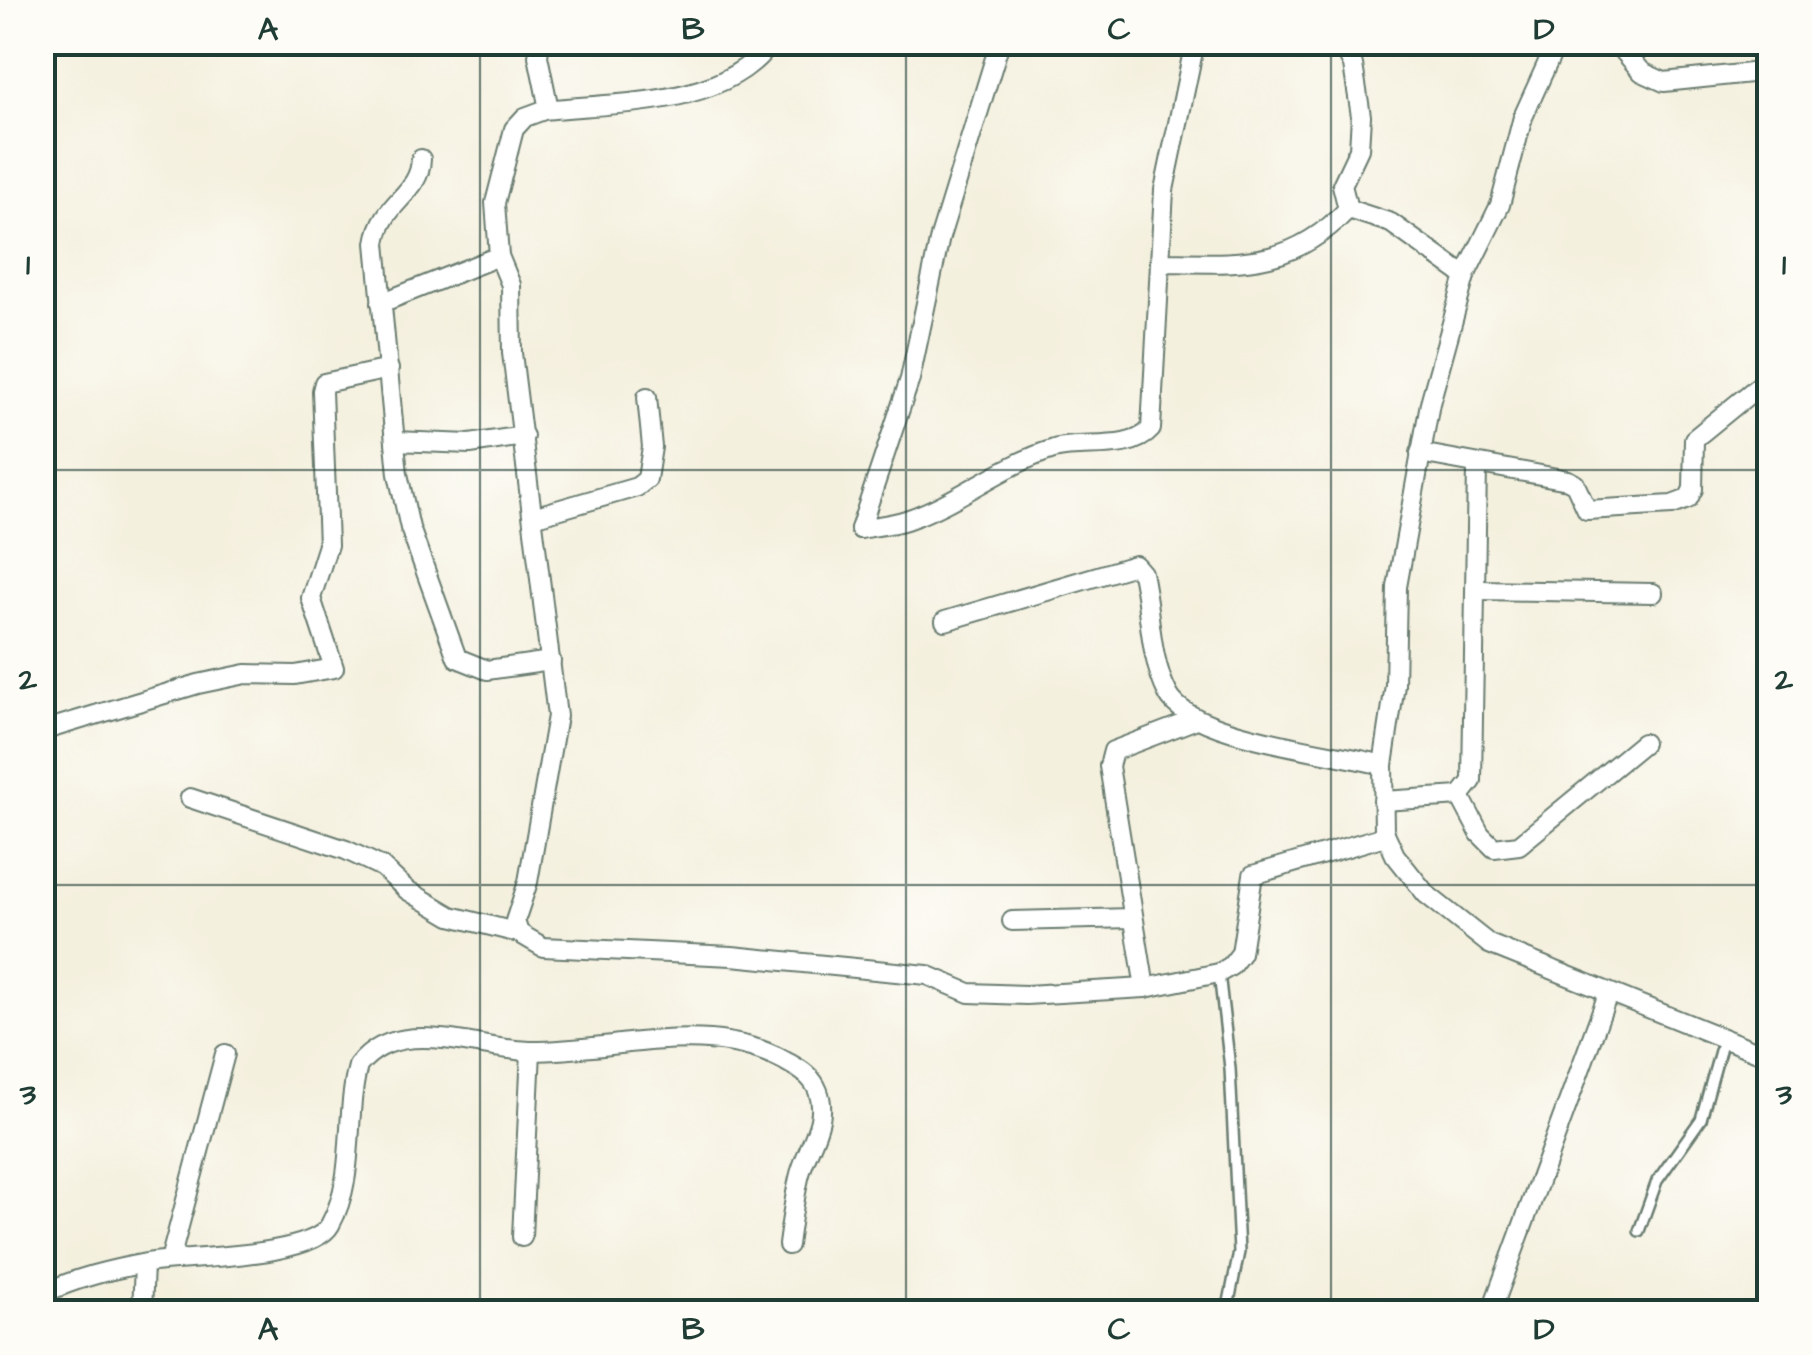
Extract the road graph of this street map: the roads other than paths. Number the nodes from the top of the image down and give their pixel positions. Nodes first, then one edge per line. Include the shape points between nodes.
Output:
1 (540, 42) edge
2 (809, 42) edge
3 (1000, 42) edge
4 (1195, 42) edge
5 (1341, 42) edge
6 (1557, 42) edge
7 (1616, 42) edge
8 (768, 44) edge
9 (1770, 71) edge
10 (549, 109) junction
11 (421, 159) dead end
12 (1348, 210) junction
13 (500, 256) junction
14 (1160, 262) junction
15 (1465, 276) junction
16 (381, 303) junction
17 (389, 369) junction
18 (1770, 376) edge
19 (647, 396) dead end
20 (524, 436) junction
21 (395, 441) junction
22 (1420, 453) junction
23 (1477, 466) junction
24 (534, 517) junction
25 (1478, 590) junction
26 (1653, 593) dead end
27 (945, 620) dead end
28 (551, 660) junction
29 (1194, 720) junction
30 (42, 731) edge
31 (1643, 743) dead end
32 (1383, 765) junction
33 (1460, 796) junction
34 (190, 798) dead end
35 (1383, 800) junction
36 (1385, 836) junction
37 (1133, 918) junction
38 (1012, 921) dead end
39 (519, 933) junction
40 (1219, 973) junction
41 (1145, 988) junction
42 (1608, 994) junction
43 (1723, 1040) junction
44 (531, 1051) junction
45 (225, 1054) dead end
46 (1770, 1057) edge
47 (1640, 1231) dead end
48 (522, 1237) dead end
49 (788, 1246) dead end
50 (170, 1260) junction
51 (144, 1264) junction
52 (42, 1294) edge
53 (142, 1312) edge
54 (1227, 1312) edge
55 (1491, 1312) edge

1 - 10 street
2 - 8 street
3 - 14 street via 940,237 910,380 860,529 906,520 1049,451 1147,434 1155,413
4 - 14 street via 1170,146
5 - 12 street via 1353,65 1361,116 1358,149 1342,185
6 - 15 street via 1523,117 1500,206
7 - 9 street via 1642,72 1664,82
8 - 10 street via 754,63 708,86
10 - 13 street via 525,117 514,130 495,197
11 - 16 street via 414,184 378,225
12 - 14 street via 1306,247 1230,263
12 - 15 street via 1391,223
13 - 16 street
13 - 20 street via 512,285 512,353
15 - 22 street
16 - 17 street
17 - 21 street
17 - 30 street via 336,377 322,390 328,545 311,598 334,668 198,684
18 - 23 street via 1694,439 1693,489 1682,503 1586,510 1568,480
19 - 24 street via 647,479 637,488
20 - 21 street via 470,444
20 - 24 street
21 - 28 street via 410,528 457,658 487,670
22 - 23 street
22 - 32 street via 1399,568 1395,685
23 - 25 street
24 - 28 street
25 - 26 street
25 - 33 street via 1474,763 1470,788
27 - 29 street via 1136,565 1168,695
28 - 39 street via 556,716 517,913
29 - 32 street
29 - 37 street via 1113,751 1109,766
31 - 33 street via 1519,845 1494,848
32 - 35 street
33 - 35 street
34 - 39 street via 346,850 451,916
35 - 36 street
36 - 40 street via 1253,876 1241,954
36 - 42 street via 1426,894 1479,938
37 - 38 street
37 - 41 street
39 - 41 street via 543,947 926,974 969,993
40 - 41 street
40 - 54 lane via 1239,1252
42 - 43 street
42 - 55 street
43 - 46 street
43 - 47 lane via 1701,1119 1656,1181
44 - 48 street
44 - 49 street via 698,1040 766,1050 807,1073 822,1108 799,1174
44 - 50 street via 418,1038 368,1053 352,1086 347,1174 330,1227 316,1239 274,1250
45 - 50 street
50 - 51 street
51 - 52 street via 77,1278
51 - 53 street

